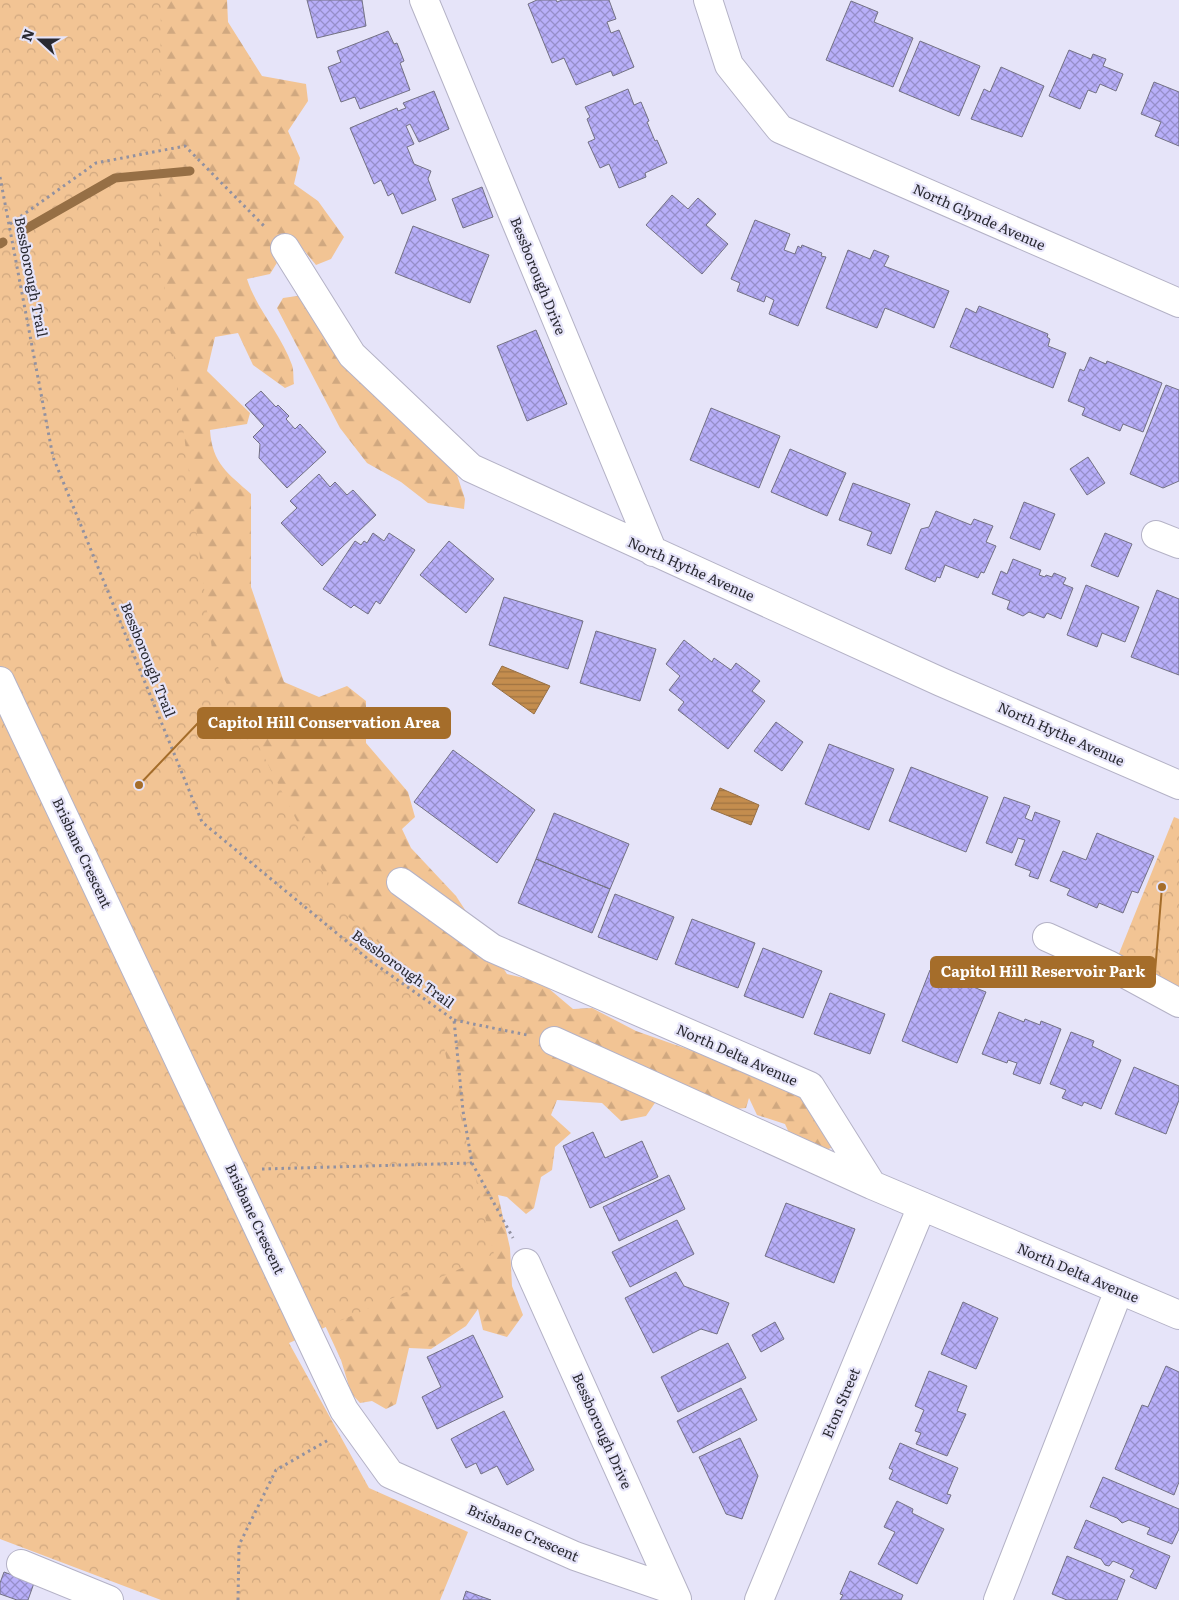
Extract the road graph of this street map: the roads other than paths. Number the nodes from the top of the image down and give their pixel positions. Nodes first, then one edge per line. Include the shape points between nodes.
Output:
1 (424, 0) edge
2 (708, 0) edge
3 (285, 248) road end
4 (1179, 303) edge
5 (653, 552) junction
6 (0, 681) edge
7 (1179, 786) edge
8 (401, 882) dead end
9 (1047, 938) dead end
10 (1179, 1003) edge
11 (554, 1041) road end
12 (872, 1185) junction
13 (922, 1206) junction
14 (526, 1263) road end
15 (1119, 1290) junction
16 (1179, 1315) edge
17 (21, 1564) dead end
18 (675, 1595) edge
19 (109, 1600) edge
20 (759, 1600) edge
21 (998, 1600) edge

1 - 5 street, Bessborough Drive
2 - 4 street, North Glynde Avenue via 729,65 780,129
3 - 5 street, North Hythe Avenue via 352,355 470,468
5 - 7 street, North Hythe Avenue
6 - 18 street, Brisbane Crescent via 344,1410 390,1474 574,1556
8 - 12 street, North Delta Avenue via 492,948 810,1086
9 - 10 street via 1109,965
11 - 12 street
12 - 13 street, North Delta Avenue
13 - 15 street, North Delta Avenue
13 - 20 street, Eton Street
14 - 18 street, Bessborough Drive
15 - 16 street, North Delta Avenue
15 - 21 street
17 - 19 street

